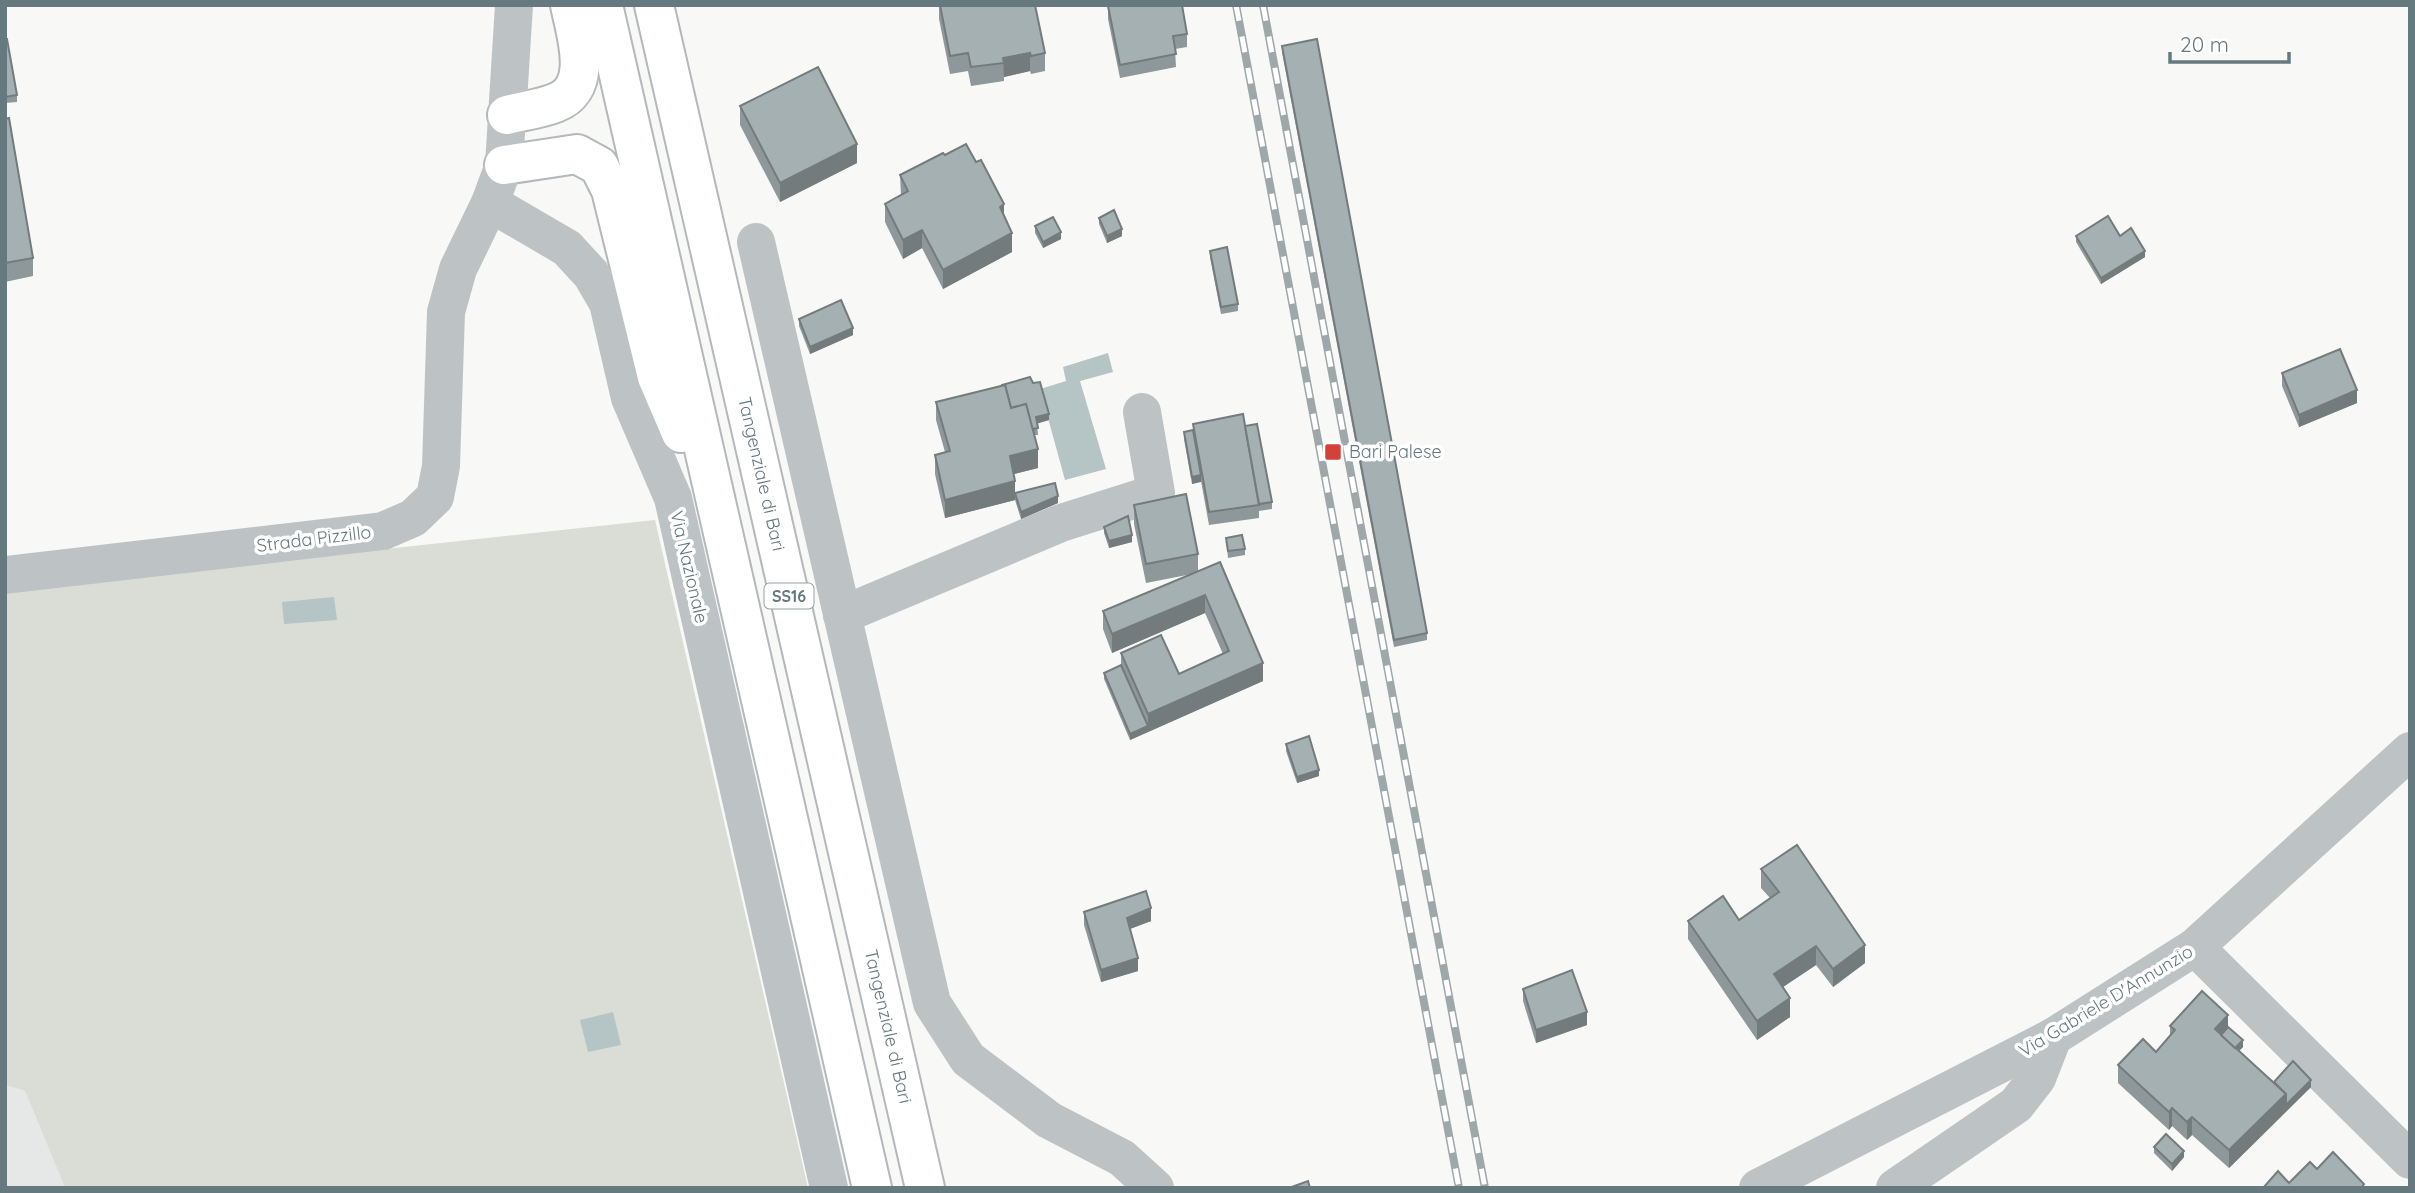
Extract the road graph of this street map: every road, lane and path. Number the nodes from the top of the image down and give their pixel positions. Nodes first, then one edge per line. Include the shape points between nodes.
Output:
1 (514, 5) edge
2 (570, 5) edge
3 (603, 5) edge
4 (654, 5) edge
5 (507, 114) junction
6 (503, 165) junction
7 (490, 203) junction
8 (756, 242) dead end
9 (1142, 412) dead end
10 (717, 513) junction
11 (5, 575) edge
12 (842, 615) junction
13 (2410, 751) edge
14 (2195, 947) junction
15 (2053, 1037) junction
16 (2410, 1160) edge
17 (829, 1188) edge
18 (872, 1188) edge
19 (925, 1188) edge
20 (1155, 1188) edge
21 (1758, 1188) edge
22 (1895, 1188) edge

1 - 5 street
2 - 5 highway via 582,65 573,88 557,103
3 - 10 highway, SS16
4 - 19 highway, Tangenziale di Bari / SS16
5 - 6 street
6 - 7 street
6 - 10 highway via 577,154 599,166 611,190 657,377
7 - 11 street, Strada Pizzillo via 458,269 446,312 441,466 435,497 413,517 383,531
7 - 17 street, Via Nazionale via 567,248 591,274 608,303 631,398 673,498
8 - 12 street
9 - 12 street via 1156,493 1061,523
10 - 18 highway, SS16
12 - 20 street via 932,1003 968,1059 1049,1120 1122,1158
13 - 14 street, Via Gabriele D'Annunzio
14 - 15 street, Via Gabriele D'Annunzio
14 - 16 street
15 - 21 street, Via Gabriele D'Annunzio
15 - 22 street via 2037,1077 2016,1105

